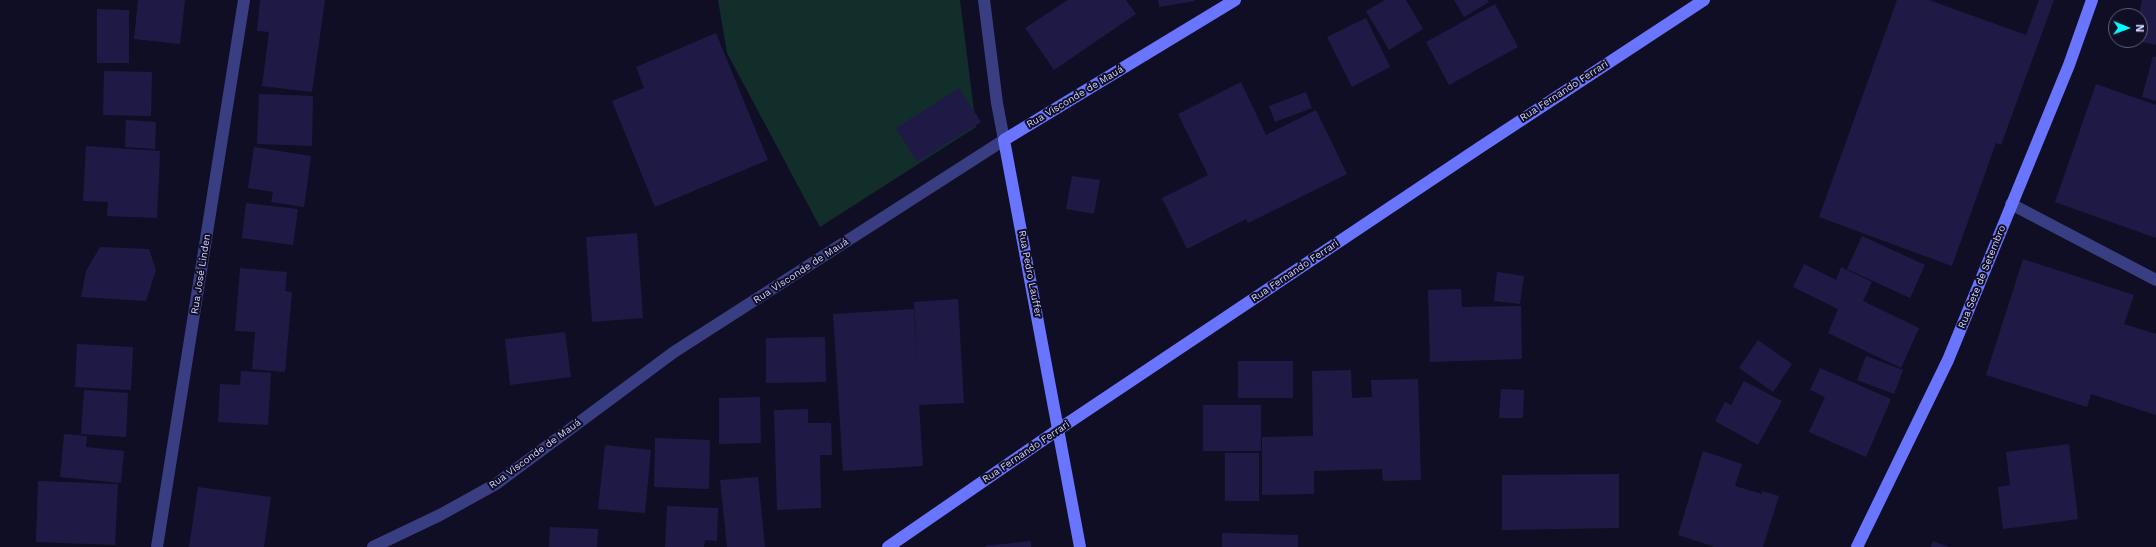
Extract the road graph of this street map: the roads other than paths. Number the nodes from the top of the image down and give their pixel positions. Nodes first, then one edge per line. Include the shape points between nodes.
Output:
1 (244, 0) edge
2 (984, 0) edge
3 (1235, 0) edge
4 (1704, 0) edge
5 (2092, 0) edge
6 (1004, 140) junction
7 (2011, 204) junction
8 (2156, 280) edge
9 (1059, 429) junction
10 (157, 547) edge
11 (373, 547) edge
12 (888, 547) edge
13 (1080, 547) edge
14 (1857, 547) edge

1 - 10 street, Rua José Linden
2 - 6 street, Rua Pedro Lauffer
3 - 6 main road, Rua Visconde de Mauá
4 - 9 main road, Rua Fernando Ferrari via 1584,77
5 - 7 main road, Rua Sete de Setembro via 2069,65
6 - 9 main road, Rua Pedro Lauffer
6 - 11 street, Rua Visconde de Mauá via 674,352 496,484 440,515
7 - 8 street
7 - 14 main road, Rua Sete de Setembro via 1948,360
9 - 12 main road, Rua Fernando Ferrari
9 - 13 main road, Rua Pedro Lauffer

